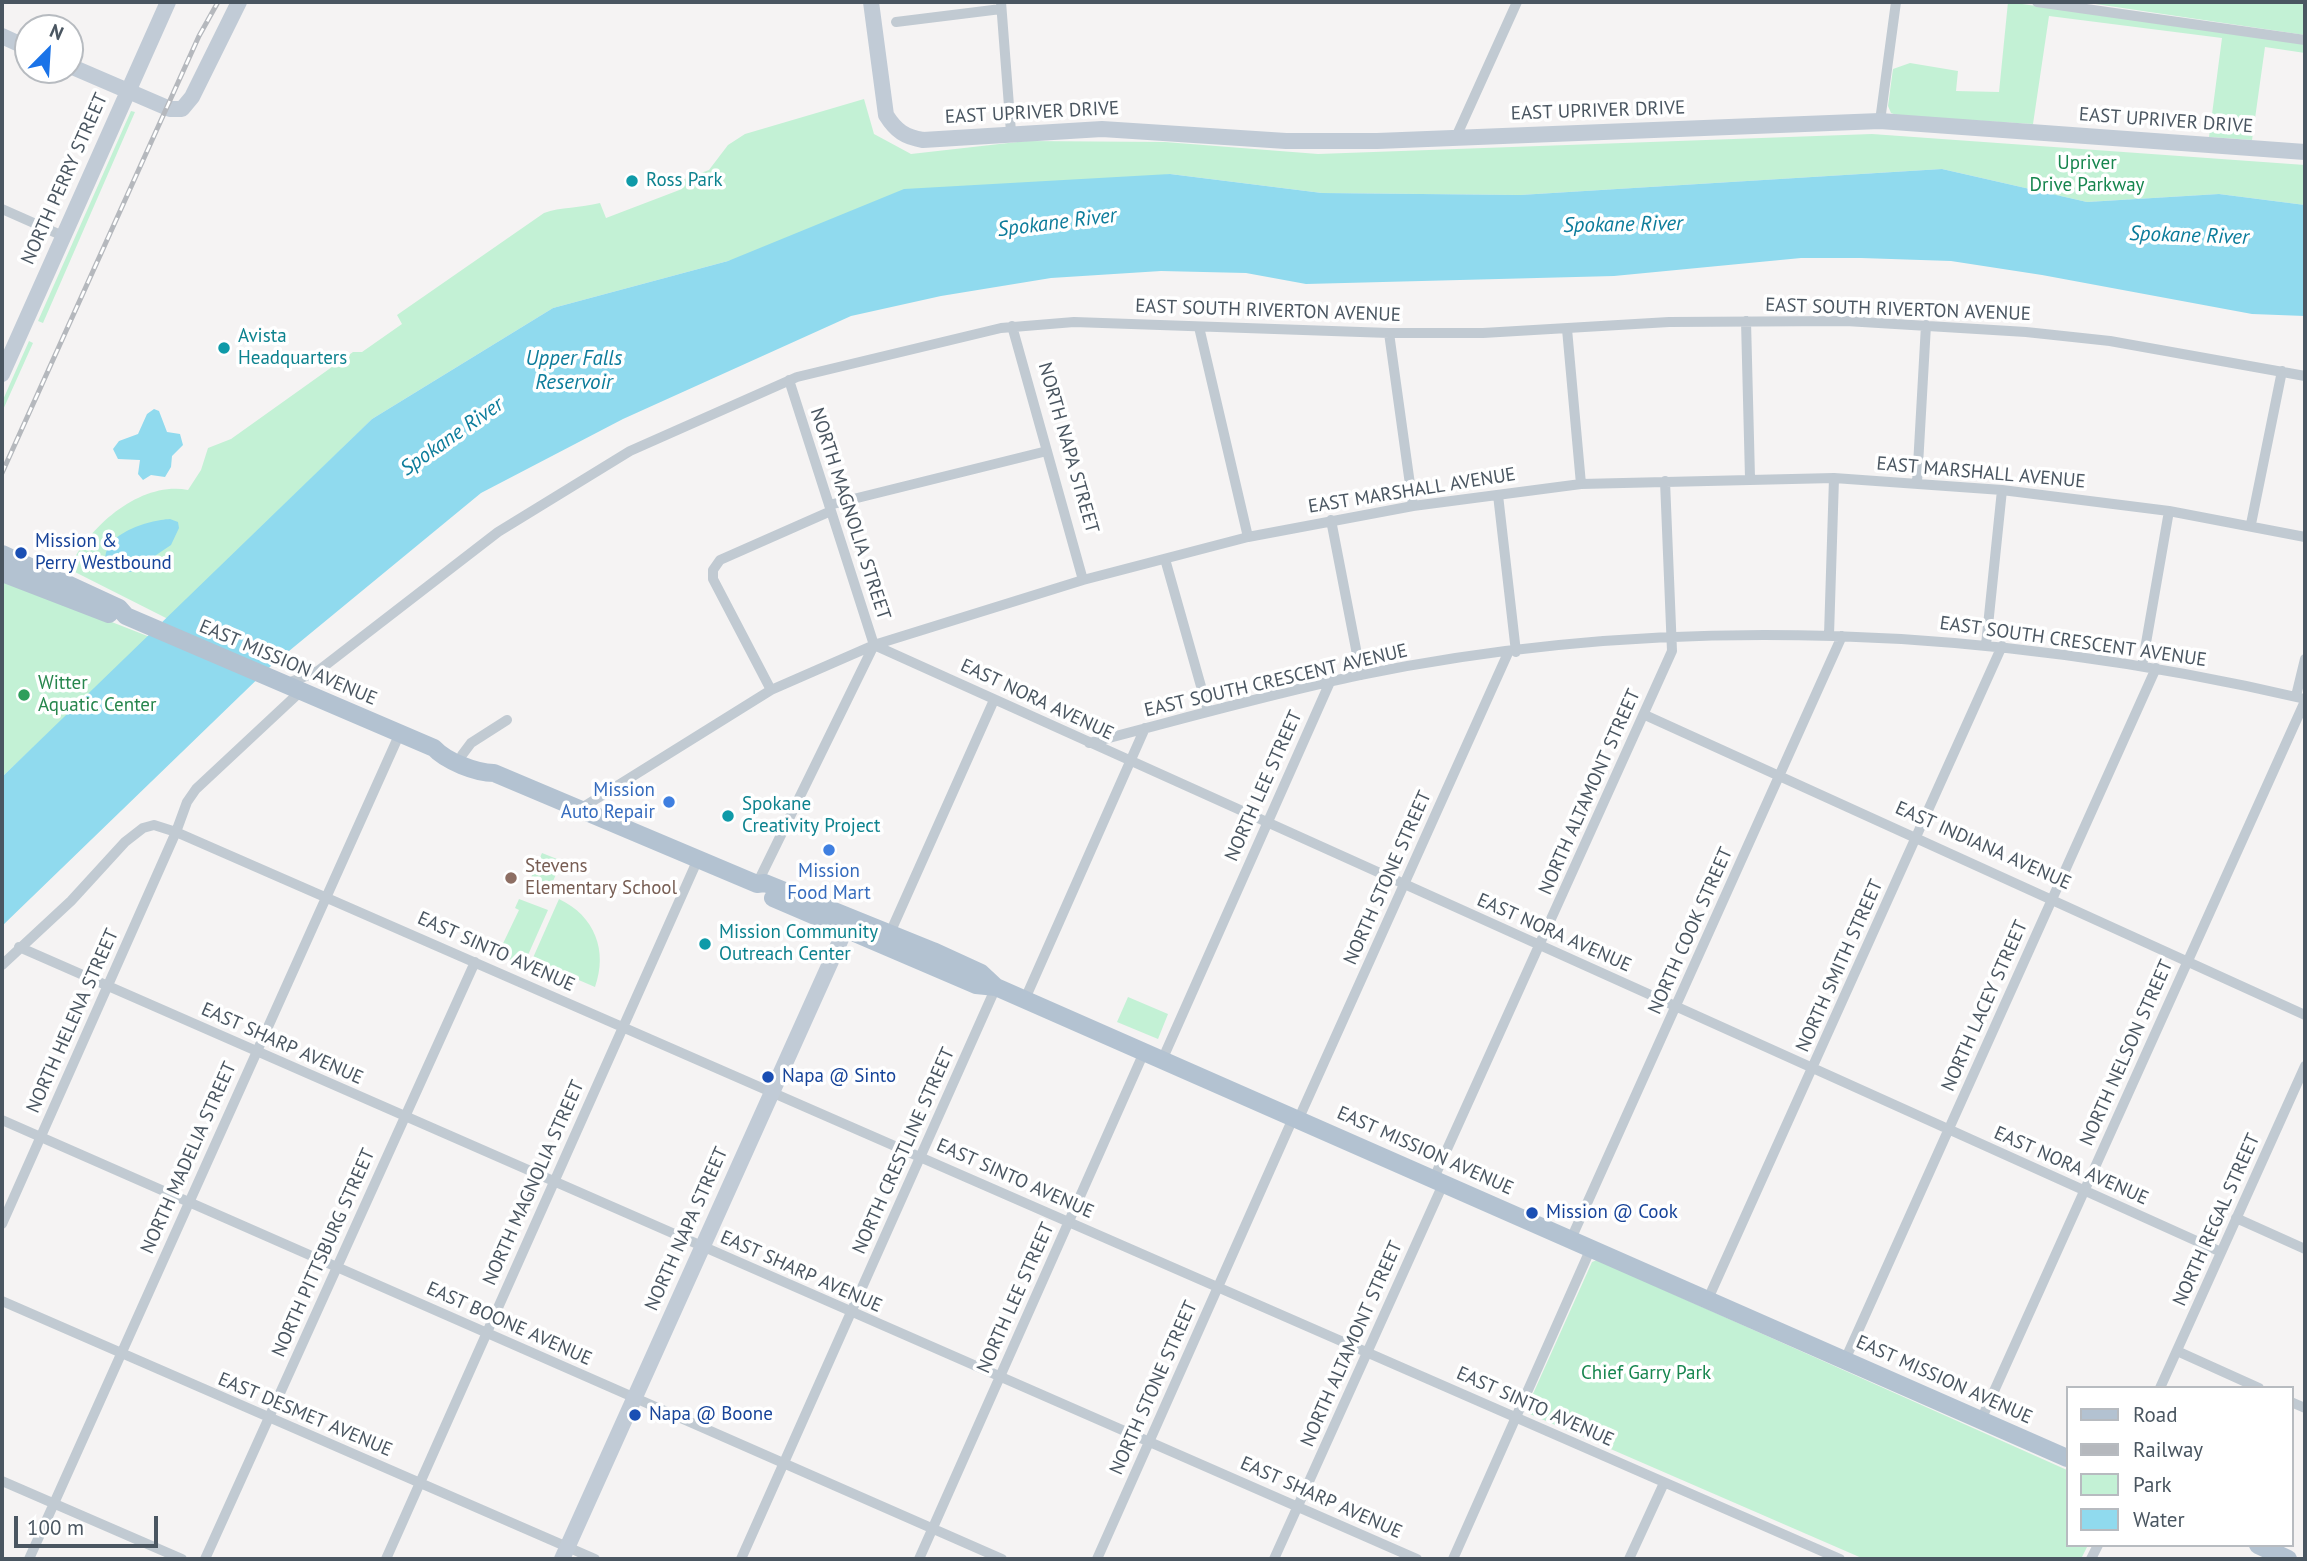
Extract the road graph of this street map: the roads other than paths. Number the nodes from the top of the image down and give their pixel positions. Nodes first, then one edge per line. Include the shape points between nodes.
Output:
1 (168, 2) edge
2 (239, 2) edge
3 (871, 2) edge
4 (1517, 2) edge
5 (1896, 2) edge
6 (2037, 2) edge
7 (1001, 5) edge
8 (896, 22) dead end
9 (2305, 40) edge
10 (84, 72) edge
11 (127, 92) junction
12 (1880, 121) junction
13 (1011, 132) junction
14 (1456, 137) junction
15 (2305, 152) edge
16 (2, 209) edge
17 (63, 236) junction
18 (1746, 321) junction
19 (1926, 325) junction
20 (1012, 326) junction
21 (1199, 327) junction
22 (1567, 329) junction
23 (1389, 333) junction
24 (2282, 371) junction
25 (2, 374) edge
26 (2305, 376) edge
27 (789, 380) junction
28 (1047, 451) junction
29 (1750, 478) junction
30 (1834, 478) junction
31 (1665, 481) junction
32 (1917, 483) junction
33 (1581, 484) junction
34 (2003, 490) junction
35 (1498, 495) junction
36 (1413, 506) junction
37 (830, 508) junction
38 (2169, 511) junction
39 (1331, 520) junction
40 (2251, 524) junction
41 (1248, 537) junction
42 (2305, 537) edge
43 (2, 554) edge
44 (1165, 559) junction
45 (2, 573) edge
46 (1083, 580) junction
47 (127, 617) junction
48 (1829, 635) junction
49 (1842, 636) junction
50 (1673, 638) junction
51 (874, 645) junction
52 (1986, 645) junction
53 (2002, 646) junction
54 (1512, 652) junction
55 (2305, 659) edge
56 (2142, 666) junction
57 (2156, 668) junction
58 (318, 671) junction
59 (1361, 675) junction
60 (1330, 682) junction
61 (289, 686) junction
62 (771, 690) junction
63 (320, 699) junction
64 (2302, 699) edge
65 (994, 700) junction
66 (1208, 711) junction
67 (1645, 715) junction
68 (508, 720) dead end
69 (1145, 728) junction
70 (400, 733) junction
71 (1089, 743) junction
72 (434, 748) junction
73 (462, 755) junction
74 (1130, 762) junction
75 (494, 773) junction
76 (1780, 778) junction
77 (580, 809) junction
78 (1266, 823) junction
79 (176, 832) junction
80 (1916, 839) junction
81 (698, 859) junction
82 (757, 884) junction
83 (1404, 884) junction
84 (325, 897) junction
85 (2052, 900) junction
86 (848, 923) junction
87 (890, 933) junction
88 (1539, 946) junction
89 (19, 947) junction
90 (2189, 961) junction
91 (474, 962) junction
92 (2, 965) edge
93 (108, 987) junction
94 (996, 987) junction
95 (1024, 999) junction
96 (1676, 1007) junction
97 (2305, 1015) edge
98 (623, 1027) junction
99 (1145, 1050) junction
100 (256, 1052) junction
101 (1163, 1058) junction
102 (2305, 1066) edge
103 (1813, 1068) junction
104 (2301, 1088) edge
105 (772, 1092) junction
106 (1297, 1117) junction
107 (404, 1118) junction
108 (2, 1120) edge
109 (1948, 1130) junction
110 (40, 1137) junction
111 (920, 1156) junction
112 (1439, 1180) junction
113 (554, 1183) junction
114 (2084, 1191) junction
115 (189, 1203) junction
116 (2236, 1218) junction
117 (1070, 1222) junction
118 (2, 1224) edge
119 (1571, 1239) junction
120 (702, 1248) junction
121 (1591, 1248) junction
122 (2305, 1249) edge
123 (2221, 1252) junction
124 (337, 1268) junction
125 (1218, 1288) junction
126 (1708, 1299) junction
127 (2, 1301) edge
128 (850, 1313) junction
129 (486, 1333) junction
130 (2176, 1351) junction
131 (1368, 1352) junction
132 (121, 1353) junction
133 (1845, 1360) junction
134 (1000, 1377) junction
135 (2161, 1386) edge
136 (2255, 1386) edge
137 (635, 1398) junction
138 (1516, 1418) junction
139 (268, 1419) junction
140 (1981, 1420) junction
141 (1149, 1442) junction
142 (2066, 1458) edge
143 (783, 1463) junction
144 (2, 1481) edge
145 (1664, 1482) junction
146 (419, 1483) junction
147 (54, 1503) junction
148 (1297, 1507) junction
149 (933, 1530) junction
150 (2262, 1547) edge
151 (1813, 1548) junction
152 (565, 1553) edge
153 (2281, 1558) edge
154 (29, 1559) edge
155 (182, 1559) edge
156 (205, 1559) edge
157 (386, 1559) edge
158 (595, 1559) edge
159 (741, 1559) edge
160 (919, 1559) edge
161 (1002, 1559) edge
162 (1097, 1559) edge
163 (1274, 1559) edge
164 (1417, 1559) edge
165 (1453, 1559) edge
166 (1629, 1559) edge
167 (1808, 1559) edge
168 (1840, 1559) edge

1 - 11 street, NORTH PERRY STREET
2 - 11 street via 184,107 170,109
3 - 13 street, EAST UPRIVER DRIVE via 886,116 895,129 923,140
4 - 14 street
5 - 12 street
6 - 9 street
7 - 8 street
7 - 13 street
10 - 11 street
11 - 17 street, NORTH PERRY STREET
12 - 14 street, EAST UPRIVER DRIVE
12 - 15 street, EAST UPRIVER DRIVE
13 - 14 street, EAST UPRIVER DRIVE via 1120,130 1286,141
16 - 17 street
17 - 25 street, NORTH PERRY STREET
18 - 19 street, EAST SOUTH RIVERTON AVENUE
18 - 22 street, EAST SOUTH RIVERTON AVENUE
18 - 29 street
19 - 24 street, EAST SOUTH RIVERTON AVENUE via 2110,341
19 - 32 street
20 - 21 street, EAST SOUTH RIVERTON AVENUE via 1074,322
20 - 27 street, EAST SOUTH RIVERTON AVENUE
20 - 28 street, NORTH NAPA STREET
21 - 23 street, EAST SOUTH RIVERTON AVENUE
21 - 41 street
22 - 23 street, EAST SOUTH RIVERTON AVENUE
22 - 33 street
23 - 36 street
24 - 26 street, EAST SOUTH RIVERTON AVENUE
24 - 40 street
27 - 37 street, NORTH MAGNOLIA STREET
27 - 58 street, EAST SOUTH RIVERTON AVENUE via 631,451 510,524
28 - 37 street
28 - 46 street, NORTH NAPA STREET
29 - 30 street, EAST MARSHALL AVENUE
29 - 31 street, EAST MARSHALL AVENUE
30 - 32 street, EAST MARSHALL AVENUE
30 - 48 street
31 - 33 street, EAST MARSHALL AVENUE
31 - 50 street, NORTH ALTAMONT STREET
32 - 34 street, EAST MARSHALL AVENUE
33 - 35 street, EAST MARSHALL AVENUE
34 - 38 street, EAST MARSHALL AVENUE
34 - 52 street
35 - 36 street, EAST MARSHALL AVENUE
35 - 54 street
36 - 39 street, EAST MARSHALL AVENUE
37 - 51 street, NORTH MAGNOLIA STREET
37 - 62 street via 720,560 713,570 713,579
38 - 40 street, EAST MARSHALL AVENUE
38 - 56 street
39 - 41 street, EAST MARSHALL AVENUE
39 - 59 street
40 - 42 street, EAST MARSHALL AVENUE
41 - 44 street, EAST MARSHALL AVENUE
43 - 47 main road, EAST MISSION AVENUE via 110,604
44 - 46 street, EAST MARSHALL AVENUE
44 - 66 street
45 - 47 main road, EAST MISSION AVENUE via 116,617
46 - 51 street, EAST MARSHALL AVENUE
47 - 61 main road, EAST MISSION AVENUE
48 - 49 street, EAST SOUTH CRESCENT AVENUE
48 - 50 street, EAST SOUTH CRESCENT AVENUE
49 - 52 street, EAST SOUTH CRESCENT AVENUE
49 - 76 street, NORTH COOK STREET
50 - 54 street, EAST SOUTH CRESCENT AVENUE
50 - 67 street, NORTH ALTAMONT STREET
51 - 62 street, EAST MARSHALL AVENUE
51 - 65 street, EAST NORA AVENUE
51 - 82 street, NORTH MAGNOLIA STREET
52 - 53 street, EAST SOUTH CRESCENT AVENUE
53 - 56 street, EAST SOUTH CRESCENT AVENUE
53 - 80 street, NORTH SMITH STREET
54 - 59 street, EAST SOUTH CRESCENT AVENUE
54 - 83 street, NORTH STONE STREET
55 - 64 street, NORTH NELSON STREET
56 - 57 street, EAST SOUTH CRESCENT AVENUE
57 - 64 street, EAST SOUTH CRESCENT AVENUE
57 - 85 street, NORTH LACEY STREET
58 - 61 street, EAST SOUTH RIVERTON AVENUE
58 - 63 street
59 - 60 street, EAST SOUTH CRESCENT AVENUE
60 - 66 street, EAST SOUTH CRESCENT AVENUE
60 - 78 street, NORTH LEE STREET
61 - 63 main road, EAST MISSION AVENUE
61 - 79 street, NORTH HELENA STREET via 196,789
62 - 77 street, EAST MARSHALL AVENUE
63 - 70 main road, EAST MISSION AVENUE
64 - 90 street, NORTH NELSON STREET
65 - 71 street, EAST NORA AVENUE
65 - 87 street
66 - 69 street, EAST SOUTH CRESCENT AVENUE
67 - 76 street, EAST INDIANA AVENUE
67 - 88 street, NORTH ALTAMONT STREET
68 - 73 street via 471,743
69 - 71 street, EAST SOUTH CRESCENT AVENUE
69 - 74 street
70 - 72 main road, EAST MISSION AVENUE
70 - 84 street, NORTH MADELIA STREET
71 - 74 street, EAST NORA AVENUE
72 - 73 main road, EAST MISSION AVENUE
72 - 75 main road, EAST MISSION AVENUE via 473,769
73 - 75 main road, EAST MISSION AVENUE via 487,765
74 - 78 street, EAST NORA AVENUE
74 - 95 street
75 - 77 main road, EAST MISSION AVENUE
76 - 80 street, EAST INDIANA AVENUE
76 - 96 street, NORTH COOK STREET
77 - 81 main road, EAST MISSION AVENUE
78 - 83 street, EAST NORA AVENUE
78 - 101 street, NORTH LEE STREET
79 - 84 street, EAST SINTO AVENUE
79 - 89 street, EAST SINTO AVENUE via 154,825 135,833 71,901
79 - 93 street, NORTH HELENA STREET
80 - 85 street, EAST INDIANA AVENUE
80 - 103 street, NORTH SMITH STREET
81 - 82 main road, EAST MISSION AVENUE
81 - 98 street, NORTH MAGNOLIA STREET
82 - 86 main road, EAST MISSION AVENUE via 761,893
83 - 88 street, EAST NORA AVENUE
83 - 106 street, NORTH STONE STREET
84 - 91 street, EAST SINTO AVENUE
84 - 100 street, NORTH MADELIA STREET
85 - 90 street, EAST INDIANA AVENUE
85 - 109 street, NORTH LACEY STREET
86 - 87 main road, EAST MISSION AVENUE
86 - 94 main road, EAST MISSION AVENUE via 976,985
86 - 105 street, NORTH NAPA STREET
87 - 94 main road, EAST MISSION AVENUE via 981,973
88 - 96 street, EAST NORA AVENUE
88 - 112 street, NORTH ALTAMONT STREET
89 - 92 street, EAST SINTO AVENUE
89 - 93 street, EAST SHARP AVENUE
90 - 97 street, EAST INDIANA AVENUE
90 - 114 street, NORTH NELSON STREET
91 - 98 street, EAST SINTO AVENUE
91 - 107 street, NORTH PITTSBURG STREET
93 - 100 street, EAST SHARP AVENUE
93 - 110 street, NORTH HELENA STREET
94 - 95 main road, EAST MISSION AVENUE
94 - 111 street, NORTH CRESTLINE STREET
95 - 99 main road, EAST MISSION AVENUE
96 - 103 street, EAST NORA AVENUE
96 - 119 street, NORTH COOK STREET
98 - 105 street, EAST SINTO AVENUE
98 - 113 street, NORTH MAGNOLIA STREET
99 - 101 main road, EAST MISSION AVENUE
99 - 117 street, NORTH LEE STREET
100 - 107 street, EAST SHARP AVENUE
100 - 115 street, NORTH MADELIA STREET
101 - 106 main road, EAST MISSION AVENUE
102 - 104 street, NORTH REGAL STREET
103 - 109 street, EAST NORA AVENUE
103 - 126 street, NORTH SMITH STREET
104 - 116 street, NORTH REGAL STREET
105 - 111 street, EAST SINTO AVENUE
105 - 120 street, NORTH NAPA STREET
106 - 112 main road, EAST MISSION AVENUE
106 - 125 street, NORTH STONE STREET
107 - 113 street, EAST SHARP AVENUE
107 - 124 street, NORTH PITTSBURG STREET
108 - 110 street, EAST BOONE AVENUE
109 - 114 street, EAST NORA AVENUE
109 - 133 street, NORTH LACEY STREET
110 - 115 street, EAST BOONE AVENUE
110 - 118 street, NORTH HELENA STREET
111 - 117 street, EAST SINTO AVENUE
111 - 128 street, NORTH CRESTLINE STREET
112 - 119 main road, EAST MISSION AVENUE
112 - 131 street, NORTH ALTAMONT STREET
113 - 120 street, EAST SHARP AVENUE
113 - 129 street, NORTH MAGNOLIA STREET
114 - 123 street, EAST NORA AVENUE
114 - 140 street, NORTH NELSON STREET
115 - 124 street, EAST BOONE AVENUE
115 - 132 street, NORTH MADELIA STREET
116 - 122 street
116 - 123 street, NORTH REGAL STREET
117 - 125 street, EAST SINTO AVENUE
117 - 134 street, NORTH LEE STREET
119 - 121 main road, EAST MISSION AVENUE
120 - 128 street, EAST SHARP AVENUE
120 - 137 street, NORTH NAPA STREET
121 - 126 main road, EAST MISSION AVENUE
121 - 138 street
123 - 130 street, NORTH REGAL STREET
124 - 129 street, EAST BOONE AVENUE
124 - 139 street, NORTH PITTSBURG STREET
125 - 131 street, EAST SINTO AVENUE
125 - 141 street, NORTH STONE STREET
126 - 133 main road, EAST MISSION AVENUE
127 - 132 street, EAST DESMET AVENUE
128 - 134 street, EAST SHARP AVENUE
128 - 143 street, NORTH CRESTLINE STREET
129 - 137 street, EAST BOONE AVENUE
129 - 146 street, NORTH MAGNOLIA STREET
130 - 135 street, NORTH REGAL STREET
130 - 136 street
131 - 138 street, EAST SINTO AVENUE
131 - 148 street, NORTH ALTAMONT STREET
132 - 139 street, EAST DESMET AVENUE
132 - 147 street, NORTH MADELIA STREET
133 - 140 main road, EAST MISSION AVENUE
134 - 141 street, EAST SHARP AVENUE
134 - 149 street, NORTH LEE STREET
137 - 143 street, EAST BOONE AVENUE
137 - 152 street, NORTH NAPA STREET
138 - 145 street, EAST SINTO AVENUE
138 - 165 street
139 - 146 street, EAST DESMET AVENUE
139 - 156 street, NORTH PITTSBURG STREET
140 - 142 main road, EAST MISSION AVENUE
141 - 148 street, EAST SHARP AVENUE
141 - 162 street, NORTH STONE STREET
143 - 149 street, EAST BOONE AVENUE
143 - 159 street, NORTH CRESTLINE STREET
144 - 147 street
145 - 151 street, EAST SINTO AVENUE
145 - 166 street
146 - 152 street, EAST DESMET AVENUE
146 - 157 street, NORTH MAGNOLIA STREET
147 - 154 street, NORTH MADELIA STREET
147 - 155 street
148 - 163 street, NORTH ALTAMONT STREET
148 - 164 street, EAST SHARP AVENUE
149 - 160 street, NORTH LEE STREET
149 - 161 street, EAST BOONE AVENUE
150 - 153 main road
151 - 167 street
151 - 168 street, EAST SINTO AVENUE
152 - 158 street, EAST DESMET AVENUE

